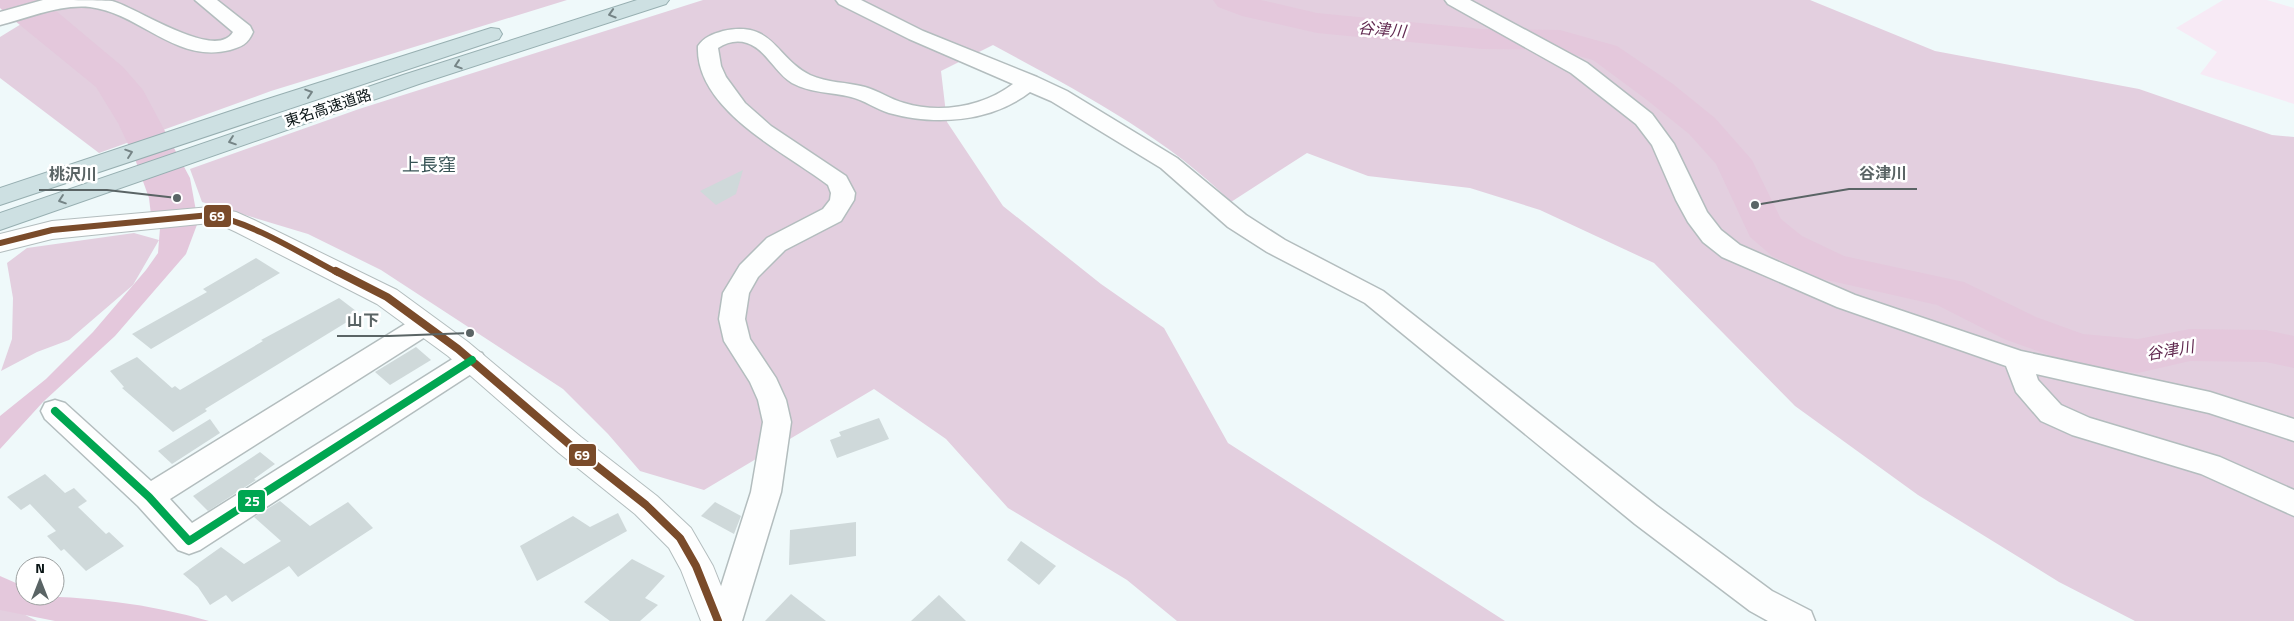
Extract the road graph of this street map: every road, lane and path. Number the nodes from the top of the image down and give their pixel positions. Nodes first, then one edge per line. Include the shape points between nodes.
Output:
1 (205, 0) edge
2 (597, 0) edge
3 (659, 0) edge
4 (846, 0) edge
5 (1455, 0) edge
6 (49, 5) joint
7 (1, 18) edge
8 (1029, 82) junction
9 (270, 116) junction
10 (0, 197) edge
11 (0, 222) edge
12 (0, 243) edge
13 (424, 325) junction
14 (472, 360) junction
15 (2018, 360) junction
16 (55, 411) dead end
17 (2294, 430) edge
18 (149, 497) junction
19 (2294, 504) edge
20 (718, 621) edge
21 (726, 621) edge
22 (1799, 621) edge

1 - 6 street via 243,30 238,39 224,45 203,47 105,5 88,1
9 -> 2 highway, 東名高速道路
3 -> 9 highway, 東名高速道路
4 - 8 street via 916,35
5 - 15 street via 1578,68 1644,119 1663,144 1697,216 1712,236 1732,251 1846,302
6 - 7 street
8 - 21 street via 1019,91 989,105 962,112 915,113 858,92 813,85 793,74 758,40 724,37 708,46 708,62 723,90 752,122 838,181 843,193 832,215 776,244 748,271 736,293 732,319 737,341 762,378 777,422 766,492
8 - 22 street via 1060,96 1169,164 1237,221 1276,246 1374,297 1646,515 1761,601
10 -> 9 highway, 東名高速道路
9 -> 11 highway, 東名高速道路
12 - 13 street via 52,230 210,215 227,218 387,297
13 - 14 street
13 - 18 street
14 - 18 street via 190,541
14 - 20 street via 570,445 646,505 680,538 696,566
15 - 17 street via 2210,403
15 - 19 street via 2026,385 2051,413 2082,427 2210,465
16 - 18 street

